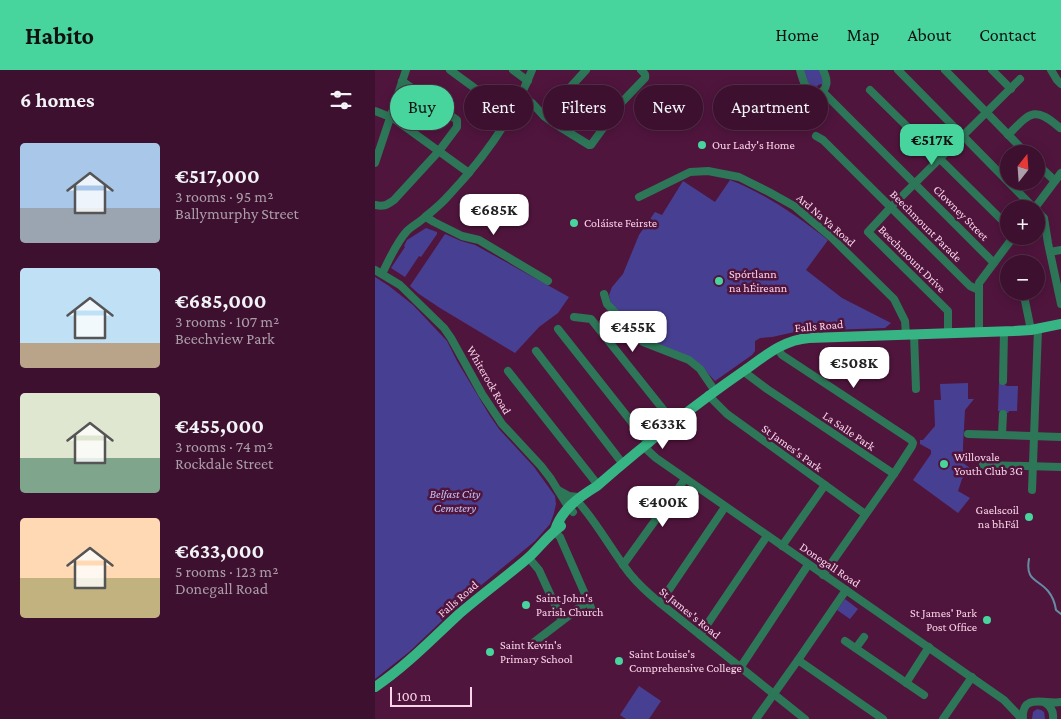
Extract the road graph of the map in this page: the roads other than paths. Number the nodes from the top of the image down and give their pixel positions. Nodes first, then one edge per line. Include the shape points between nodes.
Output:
1 (406, 70) edge
2 (450, 70) edge
3 (513, 70) edge
4 (532, 70) edge
5 (586, 70) edge
6 (641, 70) edge
7 (799, 70) edge
8 (823, 70) edge
9 (898, 70) edge
10 (945, 70) edge
11 (992, 70) edge
12 (1051, 70) edge
13 (1020, 79) dead end
14 (402, 81) junction
15 (528, 81) junction
16 (1061, 84) edge
17 (401, 85) edge
18 (470, 85) edge
19 (526, 85) edge
20 (572, 85) edge
21 (805, 85) edge
22 (825, 85) edge
23 (1011, 89) junction
24 (870, 90) dead end
25 (828, 97) edge
26 (624, 100) edge
27 (533, 104) edge
28 (375, 112) edge
29 (987, 113) junction
30 (543, 115) edge
31 (390, 117) edge
32 (390, 120) edge
33 (1059, 129) edge
34 (409, 130) edge
35 (501, 130) edge
36 (565, 130) edge
37 (602, 130) edge
38 (1008, 134) junction
39 (816, 136) dead end
40 (963, 136) junction
41 (1018, 145) edge
42 (439, 151) junction
43 (940, 159) junction
44 (375, 163) edge
45 (1045, 171) edge
46 (469, 173) junction
47 (1061, 173) edge
48 (1055, 181) junction
49 (915, 184) junction
50 (639, 197) dead end
51 (1026, 200) edge
52 (1041, 200) edge
53 (375, 205) edge
54 (891, 207) junction
55 (426, 217) junction
56 (1000, 218) edge
57 (1045, 224) edge
58 (1007, 245) edge
59 (1061, 250) edge
60 (1050, 252) junction
61 (994, 263) junction
62 (378, 272) edge
63 (548, 281) dead end
64 (979, 290) junction
65 (604, 294) dead end
66 (1026, 300) edge
67 (1061, 304) edge
68 (574, 317) dead end
69 (1061, 324) edge
70 (558, 329) dead end
71 (1034, 329) junction
72 (1004, 332) junction
73 (979, 333) junction
74 (948, 334) junction
75 (910, 335) junction
76 (777, 348) junction
77 (536, 351) dead end
78 (508, 371) dead end
79 (743, 371) junction
80 (1003, 381) dead end
81 (916, 389) dead end
82 (712, 393) junction
83 (1003, 414) dead end
84 (674, 423) junction
85 (968, 434) dead end
86 (1002, 435) junction
87 (1034, 436) junction
88 (1061, 437) edge
89 (646, 445) junction
90 (623, 464) junction
91 (983, 465) dead end
92 (1033, 466) junction
93 (1061, 467) edge
94 (894, 474) junction
95 (685, 479) junction
96 (597, 485) junction
97 (825, 486) junction
98 (558, 490) junction
99 (1032, 490) dead end
100 (575, 505) junction
101 (725, 507) junction
102 (865, 514) junction
103 (554, 530) junction
104 (767, 536) junction
105 (782, 546) junction
106 (528, 557) junction
107 (623, 565) junction
108 (808, 565) junction
109 (823, 575) junction
110 (846, 590) junction
111 (588, 600) junction
112 (660, 604) junction
113 (592, 610) dead end
114 (561, 620) junction
115 (700, 635) junction
116 (864, 637) dead end
117 (845, 641) dead end
118 (533, 643) dead end
119 (857, 648) junction
120 (929, 648) junction
121 (798, 660) junction
122 (740, 668) junction
123 (972, 678) junction
124 (906, 683) junction
125 (375, 687) edge
126 (774, 694) junction
127 (924, 695) dead end
128 (1004, 700) junction
129 (1044, 702) junction
130 (1061, 702) edge
131 (1026, 705) junction
132 (1061, 715) edge
133 (756, 719) edge
134 (805, 719) edge
135 (883, 719) edge
136 (943, 719) edge
137 (1022, 719) edge
138 (1055, 719) edge

1 - 14 street
2 - 18 street
3 - 15 street
4 - 15 street
5 - 20 street
6 - 26 street via 645,78
7 - 21 street, Clowney Street
8 - 22 street via 827,78
9 - 40 street
10 - 29 street
11 - 23 street
12 - 16 street
13 - 23 street
14 - 17 street
14 - 42 street via 457,120 457,127
15 - 19 street
23 - 29 street
24 - 43 street
25 - 49 street, Clowney Street
27 - 30 street
28 - 31 street
29 - 38 street
29 - 40 street
32 - 44 street
33 - 38 street via 1050,119 1032,114
34 - 42 street
35 - 46 street
36 - 37 street via 591,145
38 - 41 street
39 - 54 street, Beechmount Parade
40 - 43 street
40 - 51 street
42 - 46 street
42 - 53 street via 387,206
43 - 49 street
43 - 56 street
45 - 48 street
46 - 55 street
47 - 48 street
48 - 52 street
49 - 54 street
49 - 61 street, Clowney Street
50 - 75 street, Ard Na Va Road via 690,172 708,171 739,177 769,192 795,206 894,299
54 - 64 street, Beechmount Parade via 970,286
54 - 74 street, Beechmount Drive via 868,232 948,311
55 - 62 street via 407,231
55 - 63 street via 462,236 479,240
57 - 60 street
58 - 61 street
59 - 60 street
60 - 67 street
61 - 64 street via 979,283
62 - 98 street, Whiterock Road via 400,285 444,328 502,424 541,466
64 - 73 street
65 - 82 street, St James's Park via 607,304 643,342 689,360 700,369
66 - 71 street
68 - 84 street via 591,319
69 - 71 main road, Falls Road
70 - 89 street, Donegall Road
71 - 72 main road, Falls Road
71 - 87 street
72 - 73 main road, Falls Road
72 - 80 street
73 - 74 main road, Falls Road
74 - 75 main road, Falls Road
75 - 76 main road, Falls Road via 800,339
75 - 81 street, Ard Na Va Road
76 - 79 main road, Falls Road
76 - 94 street via 911,440 912,446
77 - 90 street
78 - 96 street
79 - 82 main road, Falls Road
79 - 94 street, La Salle Park
82 - 84 main road, Falls Road
82 - 97 street, St James's Park via 727,414
83 - 86 street
84 - 89 main road, Falls Road
85 - 86 street
86 - 87 street
87 - 88 street
87 - 92 street
89 - 90 main road, Falls Road
89 - 95 street, Donegall Road via 649,453
90 - 96 main road, Falls Road
91 - 92 street
92 - 93 street
92 - 99 street
94 - 102 street
95 - 101 street, Donegall Road
95 - 107 street
96 - 100 main road, Falls Road
97 - 102 street, St James's Park
97 - 105 street
98 - 100 street, Whiterock Road
98 - 100 street via 569,496
100 - 103 main road, Falls Road via 563,524
100 - 107 street, St James's Road via 593,521
101 - 104 street, Donegall Road
101 - 112 street
102 - 109 street
103 - 106 main road, Falls Road
103 - 111 street
104 - 105 street, Donegall Road
104 - 115 street
105 - 108 street, Donegall Road
106 - 114 street via 539,570
106 - 125 main road, Falls Road
107 - 112 street, St James's Road
108 - 109 street, Donegall Road
108 - 122 street
109 - 110 street, Donegall Road
110 - 120 street, Donegall Road
110 - 121 street
111 - 113 street
111 - 114 street
112 - 115 street, St James's Road
114 - 118 street
115 - 122 street, St James's Road
116 - 119 street
117 - 119 street
119 - 124 street
120 - 123 street, Donegall Road
120 - 124 street
121 - 126 street
121 - 135 street
122 - 126 street, St James's Road
123 - 128 street, Donegall Road
123 - 136 street
124 - 127 street
126 - 133 street
126 - 134 street, St James's Road
128 - 131 street, Donegall Road
128 - 137 street, Donegall Road
129 - 130 street
129 - 131 street via 1035,700
129 - 138 street via 1052,708
131 - 137 street
132 - 138 street

